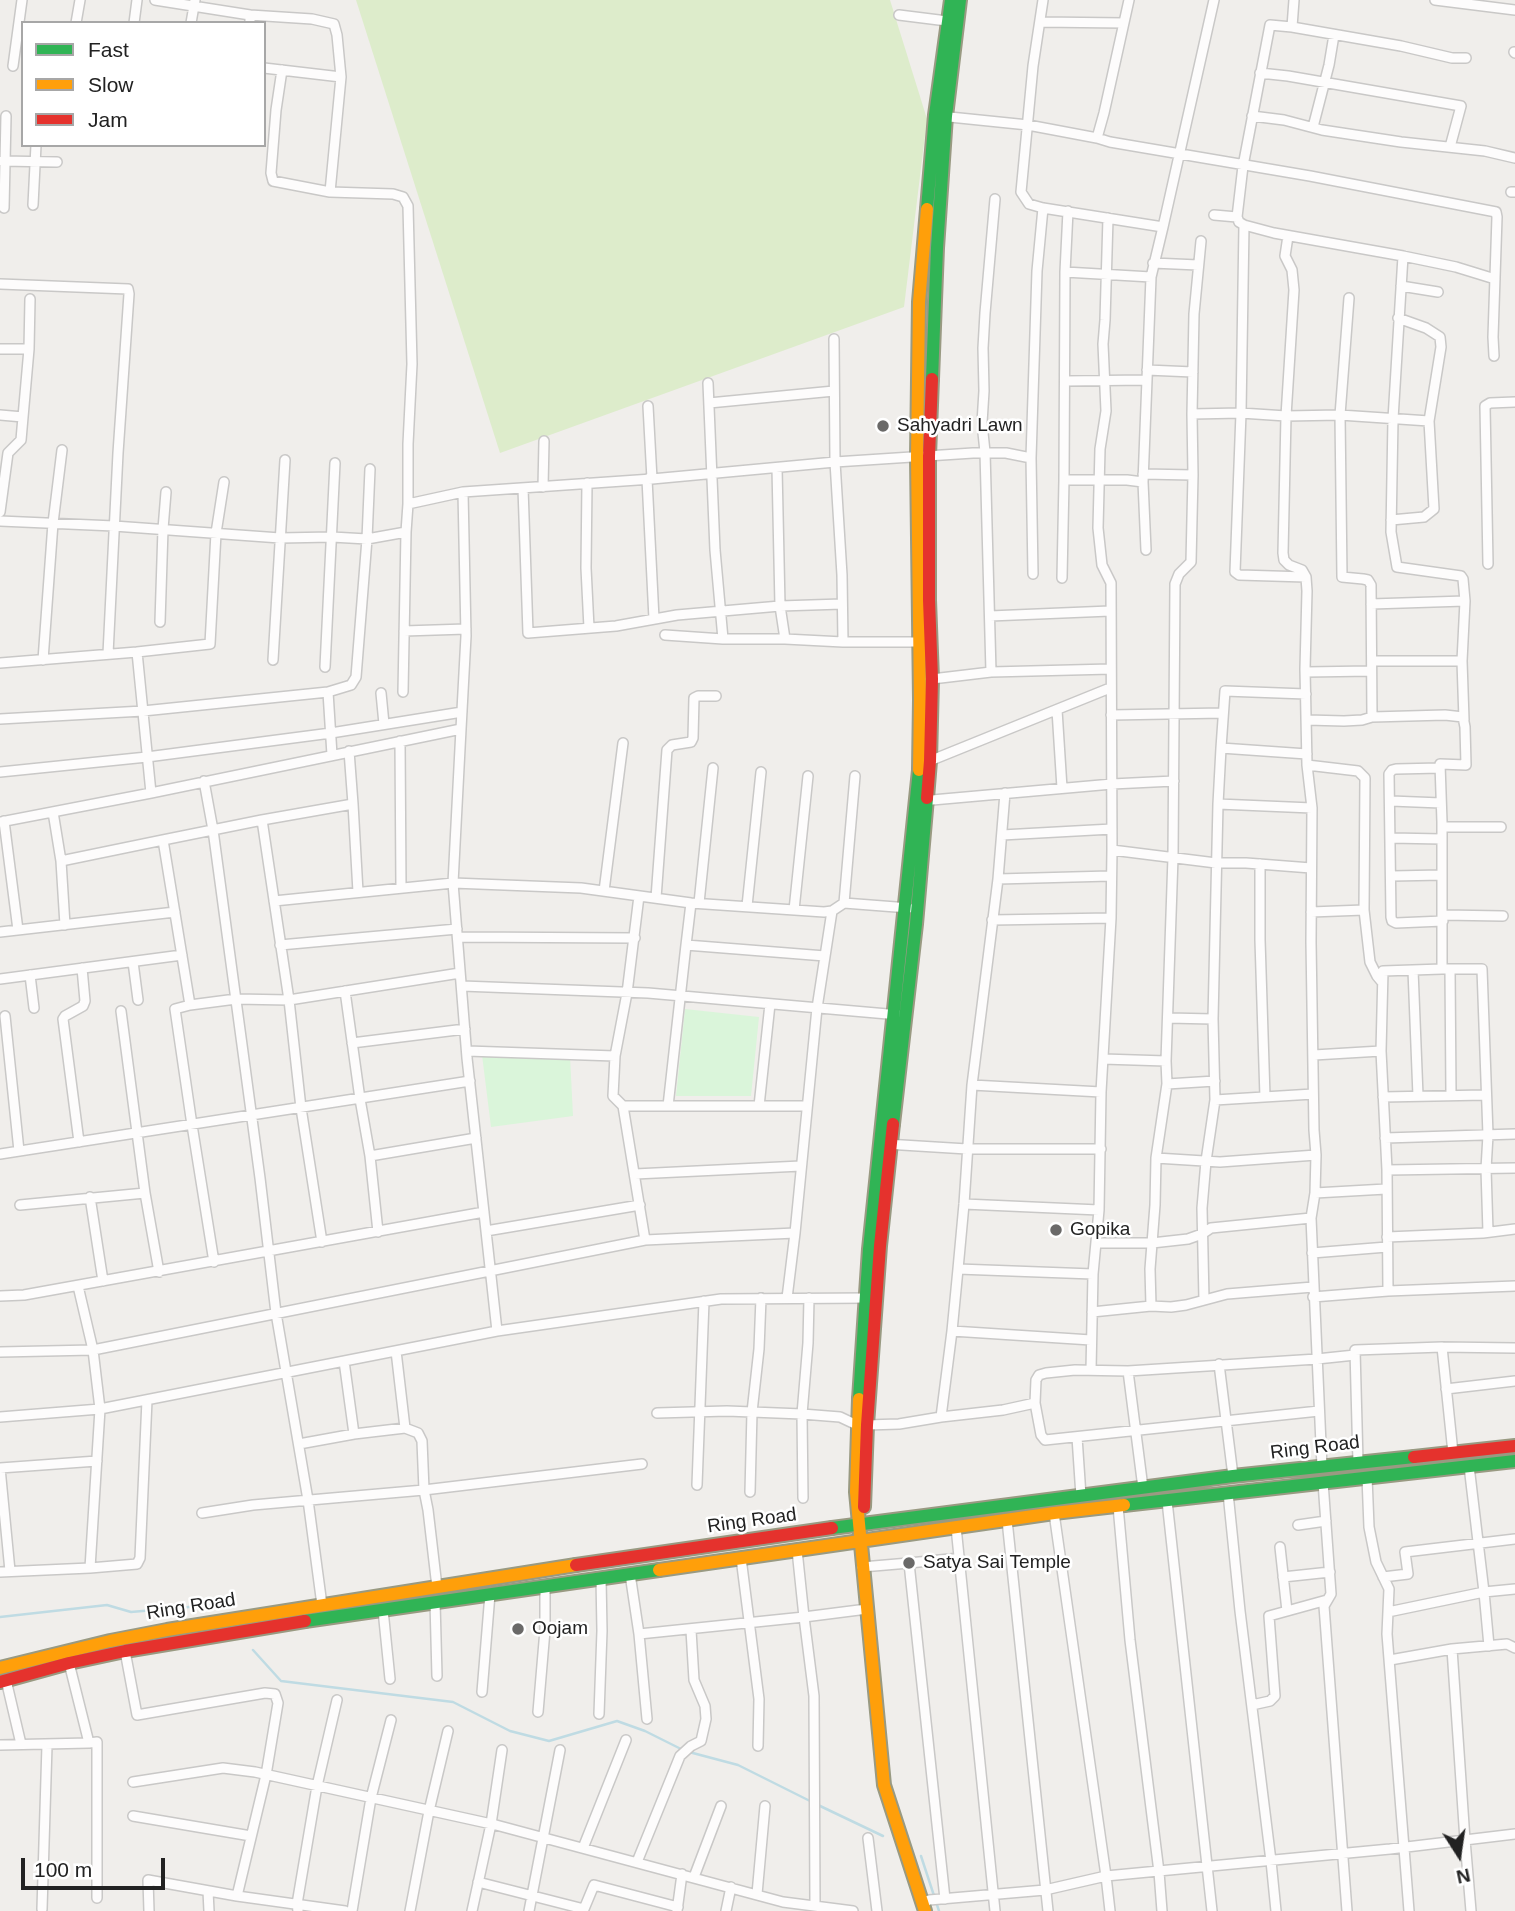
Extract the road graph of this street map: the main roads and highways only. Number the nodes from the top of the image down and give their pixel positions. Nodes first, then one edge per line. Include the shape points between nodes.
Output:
1 (951, 0) edge
2 (960, 0) edge
3 (941, 116) junction
4 (923, 457) junction
5 (925, 764) junction
6 (1515, 1446) edge
7 (1515, 1461) edge
8 (862, 1524) junction
9 (865, 1541) junction
10 (867, 1567) junction
11 (342, 1609) junction
12 (0, 1668) edge
13 (3, 1681) edge
14 (927, 1906) edge

1 - 3 main road
2 - 3 main road
3 - 4 main road via 919,302
4 - 5 main road via 918,642
4 - 5 main road via 932,679
5 - 8 main road via 886,1144 869,1249
6 - 8 main road, Ring Road via 1233,1476
7 - 9 main road, Ring Road via 1054,1513
8 - 9 main road
8 - 11 main road, Ring Road via 437,1587
9 - 10 main road
9 - 11 main road, Ring Road via 383,1610
10 - 14 main road via 892,1784
10 - 14 main road via 884,1785
11 - 12 main road, Ring Road via 322,1605 110,1641
11 - 13 main road, Ring Road via 125,1651

